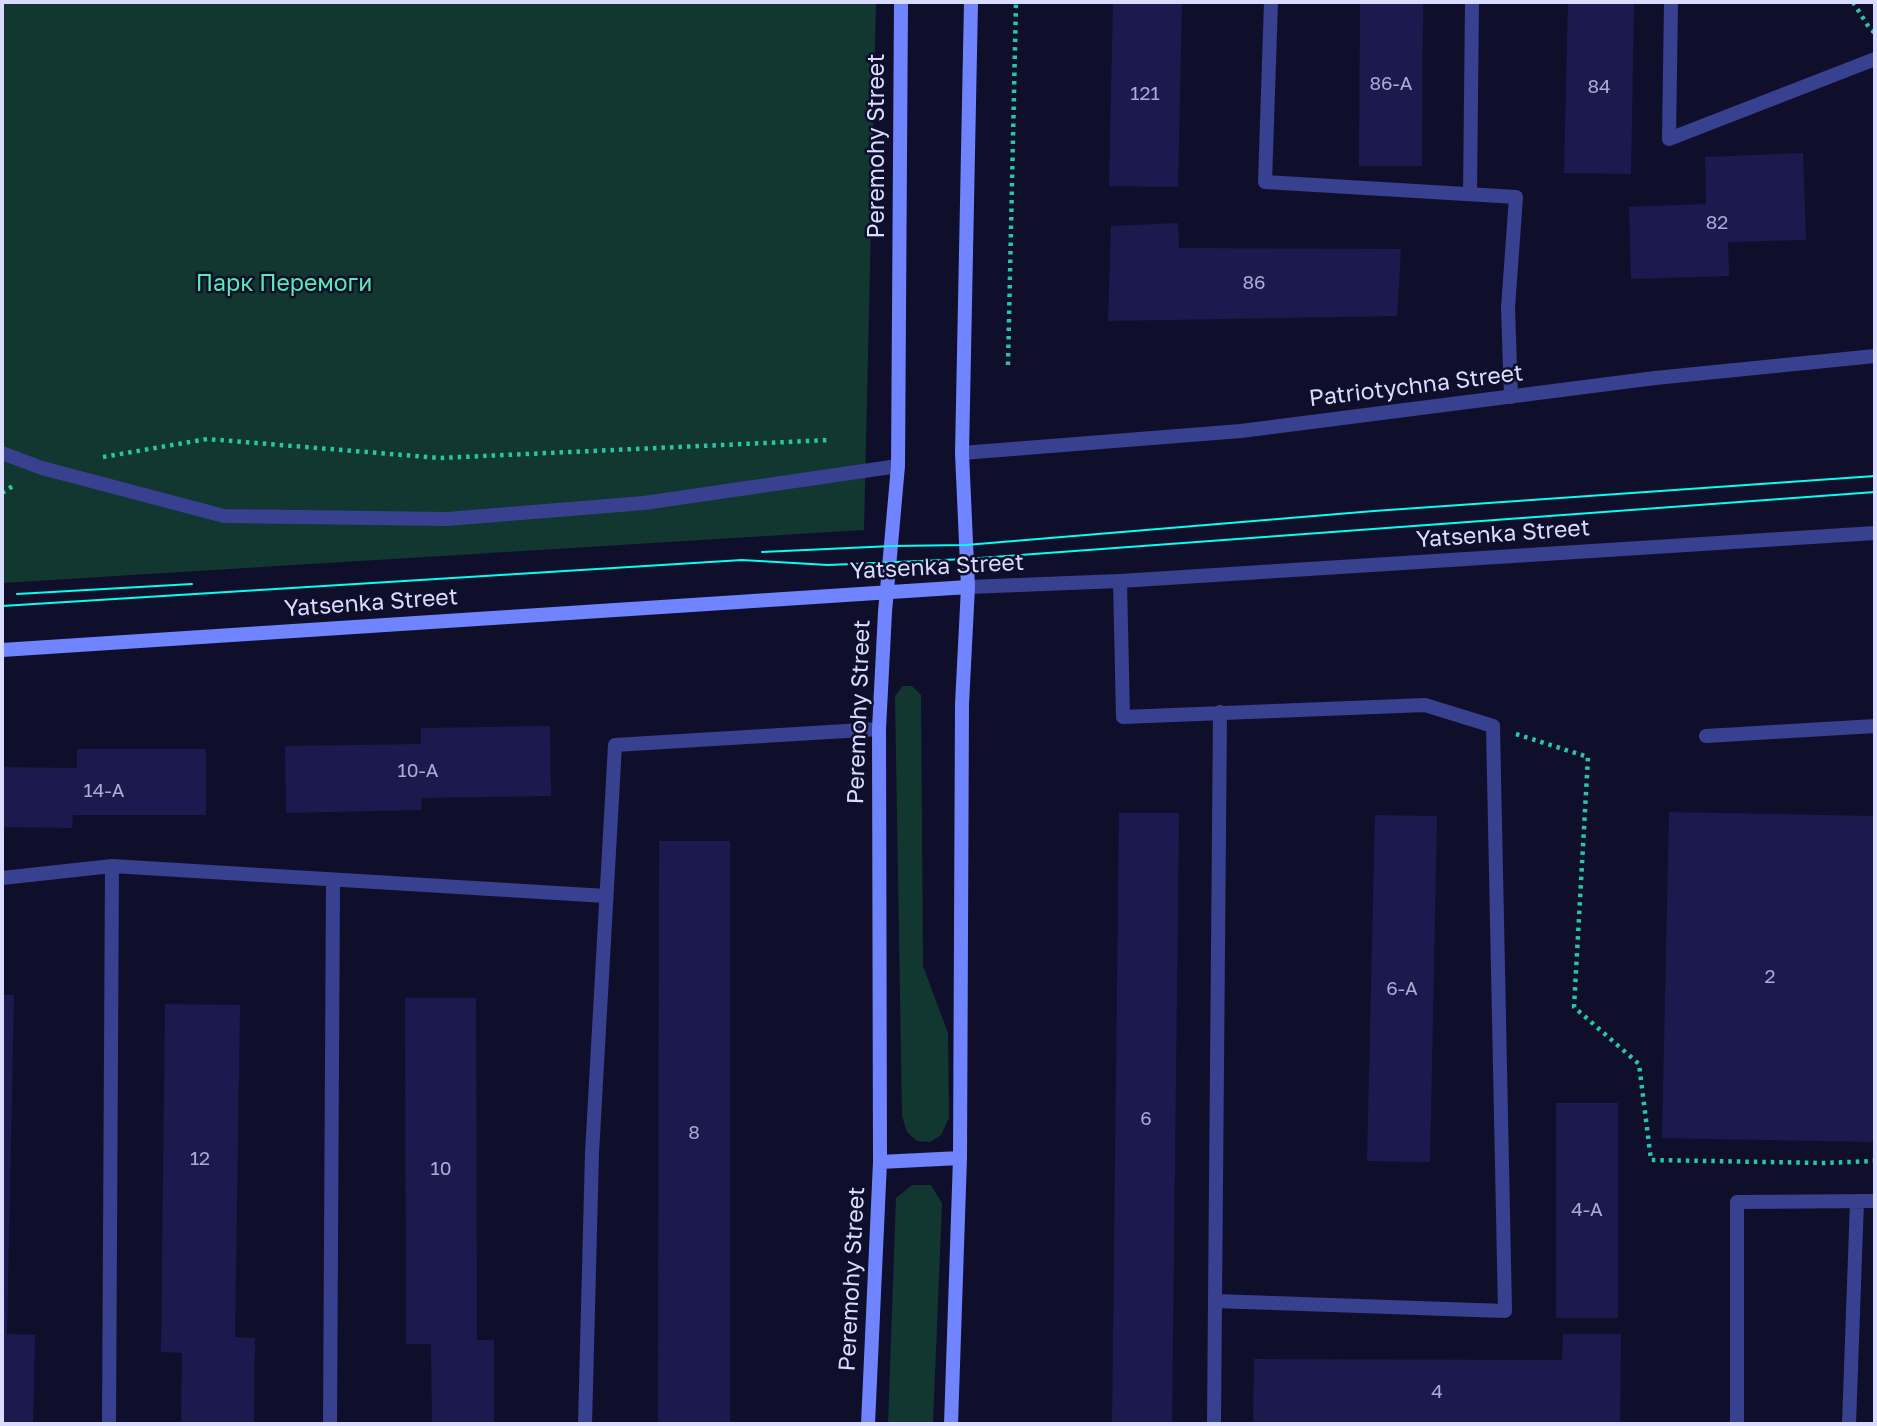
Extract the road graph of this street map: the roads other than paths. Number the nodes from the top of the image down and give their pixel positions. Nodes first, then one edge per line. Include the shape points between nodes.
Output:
1 (901, 2) edge
2 (971, 2) edge
3 (1271, 2) edge
4 (1472, 2) edge
5 (1671, 2) edge
6 (1875, 59) edge
7 (1470, 194) junction
8 (1875, 356) edge
9 (1511, 397) junction
10 (2, 453) edge
11 (962, 453) junction
12 (898, 466) junction
13 (1875, 533) edge
14 (1120, 582) junction
15 (968, 587) junction
16 (887, 592) junction
17 (2, 650) edge
18 (1220, 712) junction
19 (1875, 726) edge
20 (879, 729) junction
21 (1706, 736) dead end
22 (112, 866) junction
23 (2, 878) edge
24 (332, 881) junction
25 (606, 896) junction
26 (960, 1158) junction
27 (880, 1162) junction
28 (1857, 1201) junction
29 (1875, 1201) edge
30 (1215, 1301) junction
31 (109, 1424) edge
32 (330, 1424) edge
33 (585, 1424) edge
34 (868, 1424) edge
35 (951, 1424) edge
36 (1214, 1424) edge
37 (1737, 1424) edge
38 (1849, 1424) edge

1 - 12 main road, Peremohy Street
2 - 11 main road
3 - 7 street via 1265,182
4 - 7 street
5 - 6 street via 1668,139
7 - 9 street via 1516,197 1508,308
8 - 9 street, Patriotychna Street
9 - 11 street, Patriotychna Street via 1241,431
10 - 12 street via 42,468 224,516 447,519 643,503
11 - 15 main road
12 - 16 main road, Peremohy Street
13 - 14 street, Yatsenka Street
14 - 15 street, Yatsenka Street
14 - 18 street via 1124,717
15 - 16 main road, Yatsenka Street
15 - 26 main road via 962,704
16 - 17 main road, Yatsenka Street
16 - 20 main road, Peremohy Street
18 - 30 street
18 - 30 street via 1425,705 1493,726 1505,1311
19 - 21 street
20 - 25 street via 615,745
20 - 27 main road, Peremohy Street
22 - 23 street
22 - 24 street
22 - 31 street
24 - 25 street
24 - 32 street
25 - 33 street via 592,1153
26 - 27 main road
26 - 35 main road
27 - 34 main road, Peremohy Street
28 - 29 street
28 - 37 street via 1737,1202
28 - 38 street
30 - 36 street

